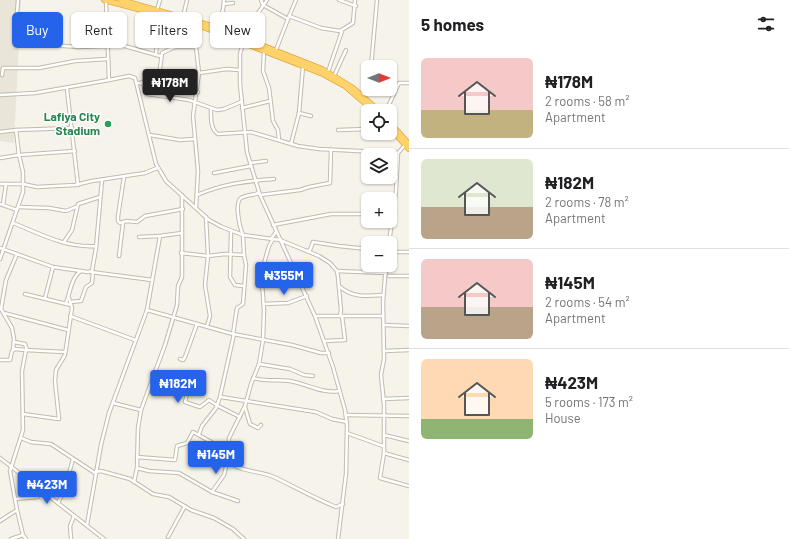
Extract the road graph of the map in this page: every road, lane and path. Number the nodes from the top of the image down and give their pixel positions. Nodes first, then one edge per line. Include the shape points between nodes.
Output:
1 (18, 0) edge
2 (107, 0) edge
3 (121, 0) edge
4 (160, 0) edge
5 (187, 0) edge
6 (224, 0) edge
7 (261, 0) edge
8 (267, 0) edge
9 (296, 0) edge
10 (339, 0) edge
11 (355, 0) edge
12 (377, 0) edge
13 (233, 3) dead end
14 (224, 4) junction
15 (263, 5) junction
16 (356, 6) junction
17 (107, 12) edge
18 (158, 12) junction
19 (184, 12) edge
20 (221, 12) edge
21 (259, 12) edge
22 (289, 18) junction
23 (340, 31) junction
24 (71, 46) edge
25 (127, 46) edge
26 (107, 48) edge
27 (156, 48) edge
28 (173, 48) edge
29 (196, 48) edge
30 (241, 48) edge
31 (260, 48) edge
32 (265, 48) edge
33 (264, 50) junction
34 (346, 50) dead end
35 (275, 51) junction
36 (156, 54) junction
37 (160, 56) junction
38 (108, 59) junction
39 (372, 60) edge
40 (303, 66) junction
41 (240, 70) junction
42 (199, 72) junction
43 (328, 72) junction
44 (2, 75) dead end
45 (334, 76) junction
46 (109, 80) junction
47 (142, 82) junction
48 (137, 83) junction
49 (409, 83) edge
50 (158, 84) junction
51 (67, 89) junction
52 (198, 92) junction
53 (0, 94) edge
54 (361, 94) edge
55 (363, 96) edge
56 (270, 101) junction
57 (196, 102) junction
58 (242, 102) junction
59 (366, 104) edge
60 (372, 104) edge
61 (389, 104) edge
62 (242, 108) junction
63 (211, 109) junction
64 (299, 113) junction
65 (311, 116) dead end
66 (72, 128) junction
67 (361, 129) edge
68 (16, 130) junction
69 (338, 130) dead end
70 (244, 131) junction
71 (0, 132) edge
72 (397, 132) edge
73 (150, 135) junction
74 (397, 135) edge
75 (195, 139) junction
76 (278, 140) junction
77 (292, 144) junction
78 (407, 144) edge
79 (409, 149) edge
80 (331, 150) junction
81 (75, 151) junction
82 (398, 152) junction
83 (19, 154) junction
84 (0, 158) edge
85 (266, 161) dead end
86 (250, 165) junction
87 (157, 168) junction
88 (214, 173) dead end
89 (124, 177) junction
90 (274, 179) dead end
91 (97, 180) junction
92 (102, 180) junction
93 (255, 181) junction
94 (0, 184) edge
95 (6, 184) junction
96 (23, 184) junction
97 (100, 184) junction
98 (78, 185) junction
99 (394, 192) edge
100 (182, 194) junction
101 (260, 194) junction
102 (197, 195) junction
103 (264, 196) junction
104 (100, 197) junction
105 (262, 200) junction
106 (1, 205) edge
107 (77, 207) junction
108 (196, 207) junction
109 (18, 209) junction
110 (183, 209) junction
111 (361, 214) edge
112 (206, 216) junction
113 (13, 223) junction
114 (123, 223) junction
115 (273, 225) junction
116 (241, 230) junction
117 (230, 232) junction
118 (276, 232) junction
119 (182, 233) junction
120 (238, 234) junction
121 (243, 235) junction
122 (160, 236) junction
123 (139, 237) dead end
124 (272, 239) junction
125 (280, 240) junction
126 (64, 243) junction
127 (96, 246) junction
128 (0, 248) edge
129 (361, 248) edge
130 (5, 250) junction
131 (306, 251) junction
132 (397, 252) edge
133 (409, 252) edge
134 (181, 253) junction
135 (17, 254) junction
136 (231, 254) junction
137 (244, 255) junction
138 (119, 256) dead end
139 (208, 256) junction
140 (0, 259) edge
141 (53, 267) junction
142 (93, 271) junction
143 (337, 271) junction
144 (77, 272) junction
145 (386, 275) junction
146 (409, 276) edge
147 (151, 281) junction
148 (339, 285) junction
149 (244, 286) junction
150 (343, 290) junction
151 (0, 292) edge
152 (339, 292) junction
153 (4, 294) junction
154 (25, 294) dead end
155 (383, 295) junction
156 (307, 296) junction
157 (45, 298) junction
158 (69, 298) junction
159 (66, 303) junction
160 (71, 304) junction
161 (264, 304) junction
162 (147, 310) junction
163 (4, 313) junction
164 (341, 315) junction
165 (384, 316) junction
166 (173, 317) junction
167 (71, 318) junction
168 (317, 318) junction
169 (197, 324) junction
170 (384, 325) junction
171 (208, 326) junction
172 (409, 326) edge
173 (68, 330) junction
174 (233, 334) junction
175 (135, 340) junction
176 (263, 340) junction
177 (324, 341) junction
178 (14, 342) junction
179 (14, 348) junction
180 (27, 350) junction
181 (409, 350) edge
182 (384, 351) junction
183 (64, 352) junction
184 (329, 353) junction
185 (180, 359) dead end
186 (0, 360) edge
187 (259, 364) junction
188 (195, 373) dead end
189 (313, 376) dead end
190 (253, 378) junction
191 (339, 391) junction
192 (220, 397) junction
193 (409, 398) edge
194 (383, 399) junction
195 (246, 400) junction
196 (113, 403) junction
197 (245, 406) junction
198 (217, 407) junction
199 (141, 408) junction
200 (23, 414) junction
201 (346, 415) junction
202 (409, 416) edge
203 (240, 417) junction
204 (383, 417) junction
205 (347, 422) junction
206 (261, 425) dead end
207 (347, 433) junction
208 (199, 434) junction
209 (352, 435) junction
210 (384, 435) junction
211 (21, 438) junction
212 (346, 438) junction
213 (409, 441) edge
214 (384, 442) junction
215 (380, 444) junction
216 (228, 446) junction
217 (383, 446) junction
218 (224, 448) junction
219 (228, 451) junction
220 (384, 453) junction
221 (138, 456) junction
222 (0, 458) edge
223 (74, 458) junction
224 (228, 459) junction
225 (409, 460) edge
226 (11, 466) junction
227 (137, 470) junction
228 (95, 472) junction
229 (134, 478) junction
230 (130, 479) junction
231 (134, 482) junction
232 (409, 486) edge
233 (212, 492) junction
234 (38, 497) dead end
235 (15, 499) junction
236 (238, 501) dead end
237 (58, 504) junction
238 (343, 504) junction
239 (185, 506) junction
240 (17, 510) junction
241 (74, 516) junction
242 (0, 521) edge
243 (87, 525) junction
244 (23, 535) junction
245 (168, 537) dead end
246 (11, 539) edge
247 (26, 539) edge
248 (70, 539) edge
249 (104, 539) edge
250 (244, 539) edge
251 (338, 539) edge

1 - 24 street via 15,37 17,40
2 - 17 street
2 - 18 highway
3 - 18 highway
4 - 18 street
5 - 19 street
6 - 14 street
7 - 15 street
8 - 15 street
9 - 22 street
10 - 16 street
11 - 16 street
12 - 39 street
13 - 14 street
14 - 20 street
15 - 21 street
15 - 22 street
16 - 23 street via 353,23
22 - 23 street
22 - 35 street
23 - 43 street
25 - 36 street
26 - 38 street
27 - 36 street
28 - 37 street
29 - 42 street
30 - 41 street
31 - 33 highway
32 - 35 highway
33 - 40 highway
33 - 56 street via 262,63
34 - 45 street
35 - 43 highway
36 - 37 street
37 - 50 street
38 - 44 street via 75,61 39,68 4,68
38 - 46 street
40 - 59 highway via 345,86
40 - 64 street
41 - 42 street via 228,68
41 - 58 street
42 - 52 street
43 - 45 highway
45 - 54 highway
46 - 48 street via 132,76
46 - 51 street
47 - 48 street
47 - 50 street
47 - 57 street via 147,94 172,96
48 - 73 street
49 - 61 street via 399,83
50 - 52 street
51 - 53 street
51 - 66 street
52 - 57 street
55 - 60 highway
56 - 62 street
56 - 76 street via 273,121 278,130
57 - 63 street
57 - 75 street via 193,116
58 - 62 street
58 - 63 street via 224,109
62 - 70 street
63 - 70 street via 216,133
64 - 65 street
64 - 77 street
66 - 68 street
66 - 81 street
67 - 69 street
68 - 71 street
68 - 83 street
70 - 76 street
70 - 86 street
72 - 78 highway
73 - 75 street via 180,140
73 - 87 street
74 - 78 highway
75 - 102 street
76 - 77 street
77 - 80 street
78 - 79 highway
78 - 82 street
80 - 82 street
80 - 103 street via 330,183
81 - 83 street
81 - 98 street
82 - 99 street
83 - 84 street
83 - 96 street
85 - 86 street
86 - 88 street
86 - 93 street
87 - 89 street via 150,172
87 - 100 street
89 - 92 street
89 - 114 street via 118,221
90 - 93 street
91 - 92 street
91 - 97 street
91 - 98 street
92 - 97 street
93 - 101 street
93 - 102 street via 213,188
94 - 95 street
95 - 96 street
95 - 106 street
96 - 98 street via 37,187
96 - 109 street
97 - 104 street
100 - 108 street
100 - 110 street
101 - 103 street
101 - 105 street
101 - 116 street via 239,201
102 - 108 street
103 - 105 street
104 - 107 street via 80,202
104 - 127 street
105 - 115 street
106 - 109 street
107 - 109 street via 66,211 49,208
107 - 126 street via 72,230
108 - 112 street
109 - 113 street
110 - 114 street via 145,216 137,222
110 - 119 street
111 - 115 street via 331,214
112 - 117 street
112 - 139 street
113 - 126 street
113 - 130 street
114 - 138 street
115 - 118 street
116 - 120 street
116 - 121 street
117 - 120 street
117 - 136 street
118 - 124 street
118 - 125 street
119 - 122 street
119 - 134 street
120 - 121 street
121 - 124 street
121 - 137 street
122 - 123 street
122 - 147 street
124 - 125 street
124 - 161 street via 263,267
125 - 131 street
125 - 156 street
126 - 127 street
127 - 142 street
128 - 130 street
129 - 131 street via 313,242 310,250
130 - 135 street
130 - 140 street
131 - 143 street via 321,257
132 - 133 street
134 - 139 street
134 - 166 street via 182,277
135 - 141 street
135 - 153 street via 6,280
136 - 137 street
136 - 139 street
136 - 149 street via 231,282
137 - 149 street
139 - 171 street via 205,285 210,316
141 - 144 street
141 - 157 street
142 - 144 street
142 - 147 street
142 - 160 street via 92,283 86,287 81,302
143 - 145 street
143 - 148 street
144 - 158 street via 69,291
145 - 146 street
145 - 155 street
147 - 162 street
148 - 150 street
148 - 152 street
149 - 174 street via 243,304 237,306
150 - 152 street
150 - 155 street via 366,297
151 - 153 street
152 - 164 street
153 - 163 street via 1,309
154 - 157 street
155 - 165 street
156 - 161 street via 289,303
156 - 168 street
157 - 159 street
158 - 159 street
158 - 160 street
159 - 160 street
160 - 167 street
161 - 176 street
162 - 166 street
162 - 175 street
163 - 173 street
163 - 178 street via 12,328
164 - 165 street
164 - 168 street
164 - 177 street via 345,340
165 - 170 street
166 - 169 street
166 - 199 street
167 - 173 street
167 - 175 street
168 - 177 street
169 - 171 street
169 - 185 street via 186,357
170 - 172 street
170 - 182 street
171 - 174 street
173 - 183 street
174 - 176 street
174 - 192 street
175 - 196 street
176 - 184 street
176 - 187 street
177 - 184 street
178 - 179 street
178 - 180 street via 25,344
179 - 180 street
179 - 186 street via 10,360
180 - 183 street
180 - 200 street via 22,371
181 - 182 street
182 - 194 street via 381,375
183 - 200 street via 56,376 58,418
184 - 191 street
187 - 189 street
187 - 190 street
188 - 198 street via 185,401 200,407 209,400
190 - 191 street
190 - 195 street
191 - 201 street
192 - 195 street
192 - 198 street
193 - 194 street
194 - 204 street
195 - 197 street
195 - 205 street via 316,412
196 - 199 street
196 - 228 street
197 - 203 street
197 - 206 street via 250,424 258,428
198 - 203 street
198 - 208 street
199 - 221 street
200 - 211 street
201 - 204 street
201 - 205 street
202 - 204 street
203 - 216 street via 229,438
204 - 210 street
205 - 207 street
207 - 209 street
207 - 212 street
208 - 218 street
208 - 221 street via 193,432 187,443 177,446 175,460
209 - 212 street
209 - 215 street
210 - 213 street
210 - 214 street
211 - 223 street via 31,442 52,444
211 - 226 street
212 - 238 street
214 - 215 street
214 - 217 street
215 - 217 street
216 - 218 street
216 - 219 street
217 - 220 street
218 - 219 street
219 - 224 street
220 - 225 street
220 - 232 street via 380,478
221 - 227 street
222 - 226 street
223 - 228 street
223 - 237 street
224 - 233 street via 224,475
224 - 238 street via 239,467 271,476 336,507
226 - 235 street via 10,477
226 - 237 street
227 - 229 street
227 - 233 street via 179,473
228 - 230 street via 101,471
228 - 243 street
229 - 230 street
229 - 231 street
230 - 231 street
231 - 239 street via 153,494 169,496
233 - 236 street
234 - 235 street
235 - 240 street
237 - 241 street
238 - 251 street
239 - 245 street
239 - 250 street via 228,526
240 - 242 street
240 - 244 street
241 - 243 street
241 - 248 street via 70,526
243 - 249 street
244 - 246 street
244 - 247 street

